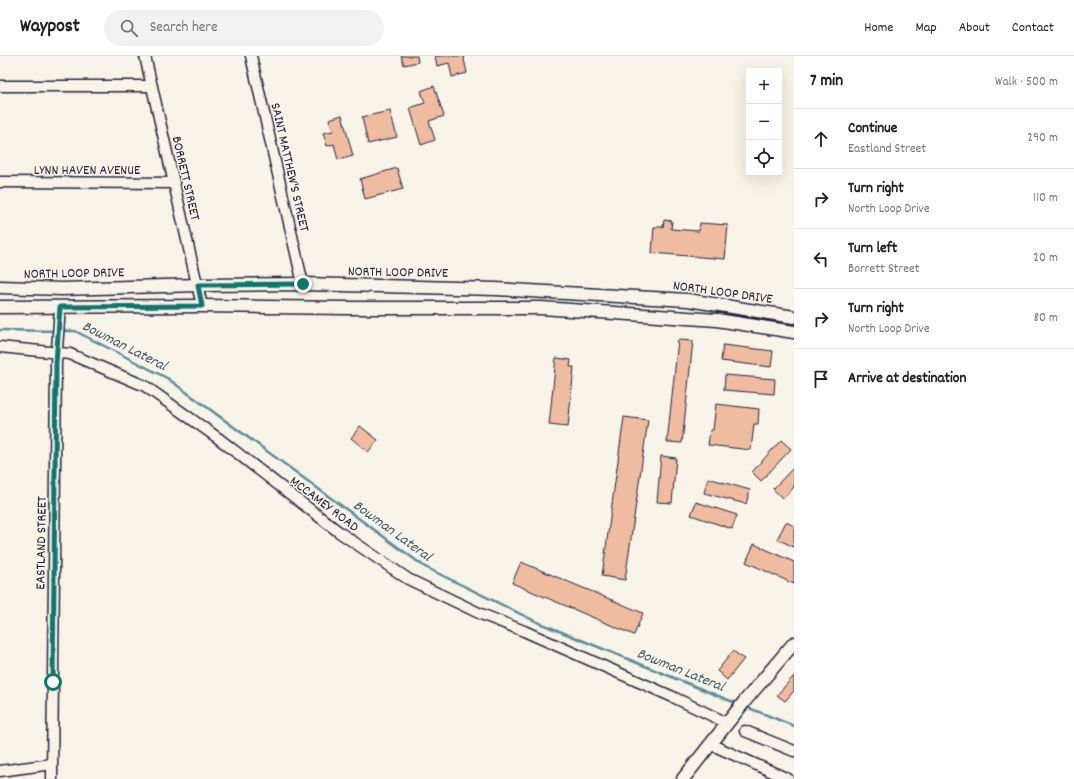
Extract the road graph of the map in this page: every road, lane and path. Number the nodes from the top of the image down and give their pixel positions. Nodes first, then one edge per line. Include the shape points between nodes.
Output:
1 (145, 56) edge
2 (251, 56) edge
3 (0, 86) edge
4 (152, 86) junction
5 (0, 182) edge
6 (173, 183) junction
7 (303, 284) junction
8 (198, 285) junction
9 (0, 287) edge
10 (461, 287) junction
11 (202, 306) junction
12 (0, 307) edge
13 (60, 307) junction
14 (458, 307) junction
15 (794, 317) edge
16 (794, 332) edge
17 (0, 347) edge
18 (57, 349) junction
19 (794, 643) edge
20 (729, 721) junction
21 (745, 731) dead end
22 (710, 744) junction
23 (794, 751) edge
24 (52, 764) junction
25 (0, 771) edge
26 (52, 779) edge
27 (683, 779) edge
28 (788, 779) edge

1 - 4 street, BORRETT STREET
2 - 7 street, SAINT MATTHEW'S STREET
3 - 4 street
4 - 6 street, BORRETT STREET
5 - 6 street, LYNN HAVEN AVENUE
6 - 8 street, BORRETT STREET
7 - 8 main road, NORTH LOOP DRIVE
7 - 10 main road, NORTH LOOP DRIVE
8 - 9 main road, NORTH LOOP DRIVE via 62,289
8 - 11 street, BORRETT STREET
10 - 14 main road
10 - 15 main road, NORTH LOOP DRIVE via 681,300
11 - 13 main road
11 - 14 main road
12 - 13 main road
13 - 18 street, EASTLAND STREET
14 - 16 main road via 541,308 717,320
17 - 18 street, MCCAMEY ROAD
18 - 20 street, MCCAMEY ROAD via 146,386 339,532 408,579 481,614
18 - 24 street, EASTLAND STREET
19 - 20 main road
20 - 22 main road
21 - 23 street
22 - 27 main road
22 - 28 street
24 - 25 street
24 - 26 street, EASTLAND STREET

